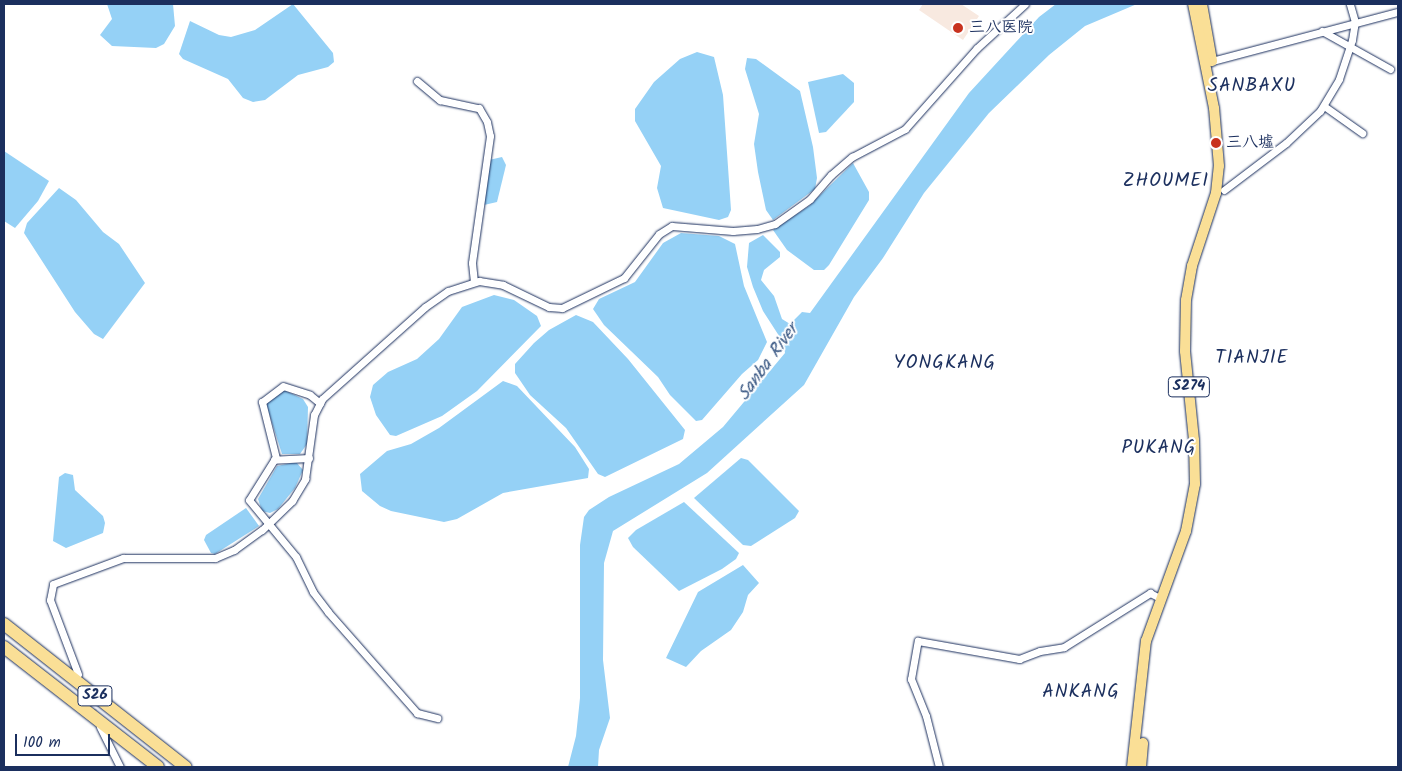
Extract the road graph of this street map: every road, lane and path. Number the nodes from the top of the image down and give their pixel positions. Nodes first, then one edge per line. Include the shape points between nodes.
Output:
1 (1025, 4) edge
2 (1193, 4) edge
3 (1202, 4) edge
4 (1350, 4) edge
5 (1398, 12) edge
6 (1355, 22) junction
7 (1322, 31) junction
8 (1350, 44) junction
9 (1212, 61) junction
10 (1390, 69) dead end
11 (418, 81) dead end
12 (1324, 106) junction
13 (1362, 134) dead end
14 (1224, 190) junction
15 (474, 282) junction
16 (320, 403) junction
17 (276, 458) junction
18 (309, 458) junction
19 (268, 525) junction
20 (1160, 598) junction
21 (4, 624) edge
22 (4, 647) edge
23 (78, 674) dead end
24 (437, 718) dead end
25 (100, 727) dead end
26 (120, 767) edge
27 (158, 767) edge
28 (186, 767) edge
29 (939, 767) edge
30 (1132, 767) edge
31 (1141, 767) edge

1 - 15 street via 977,48 905,129 852,157 810,199 775,224 732,231 672,226 659,234 624,278 562,308 549,307 504,285
2 - 20 main road, S274 via 1214,108 1219,175 1212,210 1192,266 1186,300 1185,351 1195,458 1193,506
3 - 9 main road, S274
4 - 6 street
5 - 6 street
6 - 7 street
6 - 8 street
7 - 8 street
7 - 9 street
8 - 10 street
8 - 12 street via 1339,79
9 - 14 main road, S274 via 1225,138
11 - 15 street via 440,100 479,108 488,122 490,136 472,263
12 - 13 street
12 - 14 street via 1286,143
14 - 31 main road, S274 via 1199,267 1193,300 1192,351 1202,458 1199,508 1153,642
15 - 16 street via 448,291 425,307
16 - 17 street via 310,395 283,386 262,402
16 - 18 street via 314,415
17 - 18 street
17 - 19 street via 249,500
18 - 19 street via 307,475 297,494
19 - 23 street via 238,548 219,557 123,558 53,584 50,600
19 - 24 street via 296,556 313,592 414,710 424,717
20 - 29 street via 1150,593 1064,647 1019,659 918,641 911,679 926,716
20 - 30 main road, S274 via 1142,661
21 - 28 highway, S26
22 - 27 highway, S26
25 - 26 street

